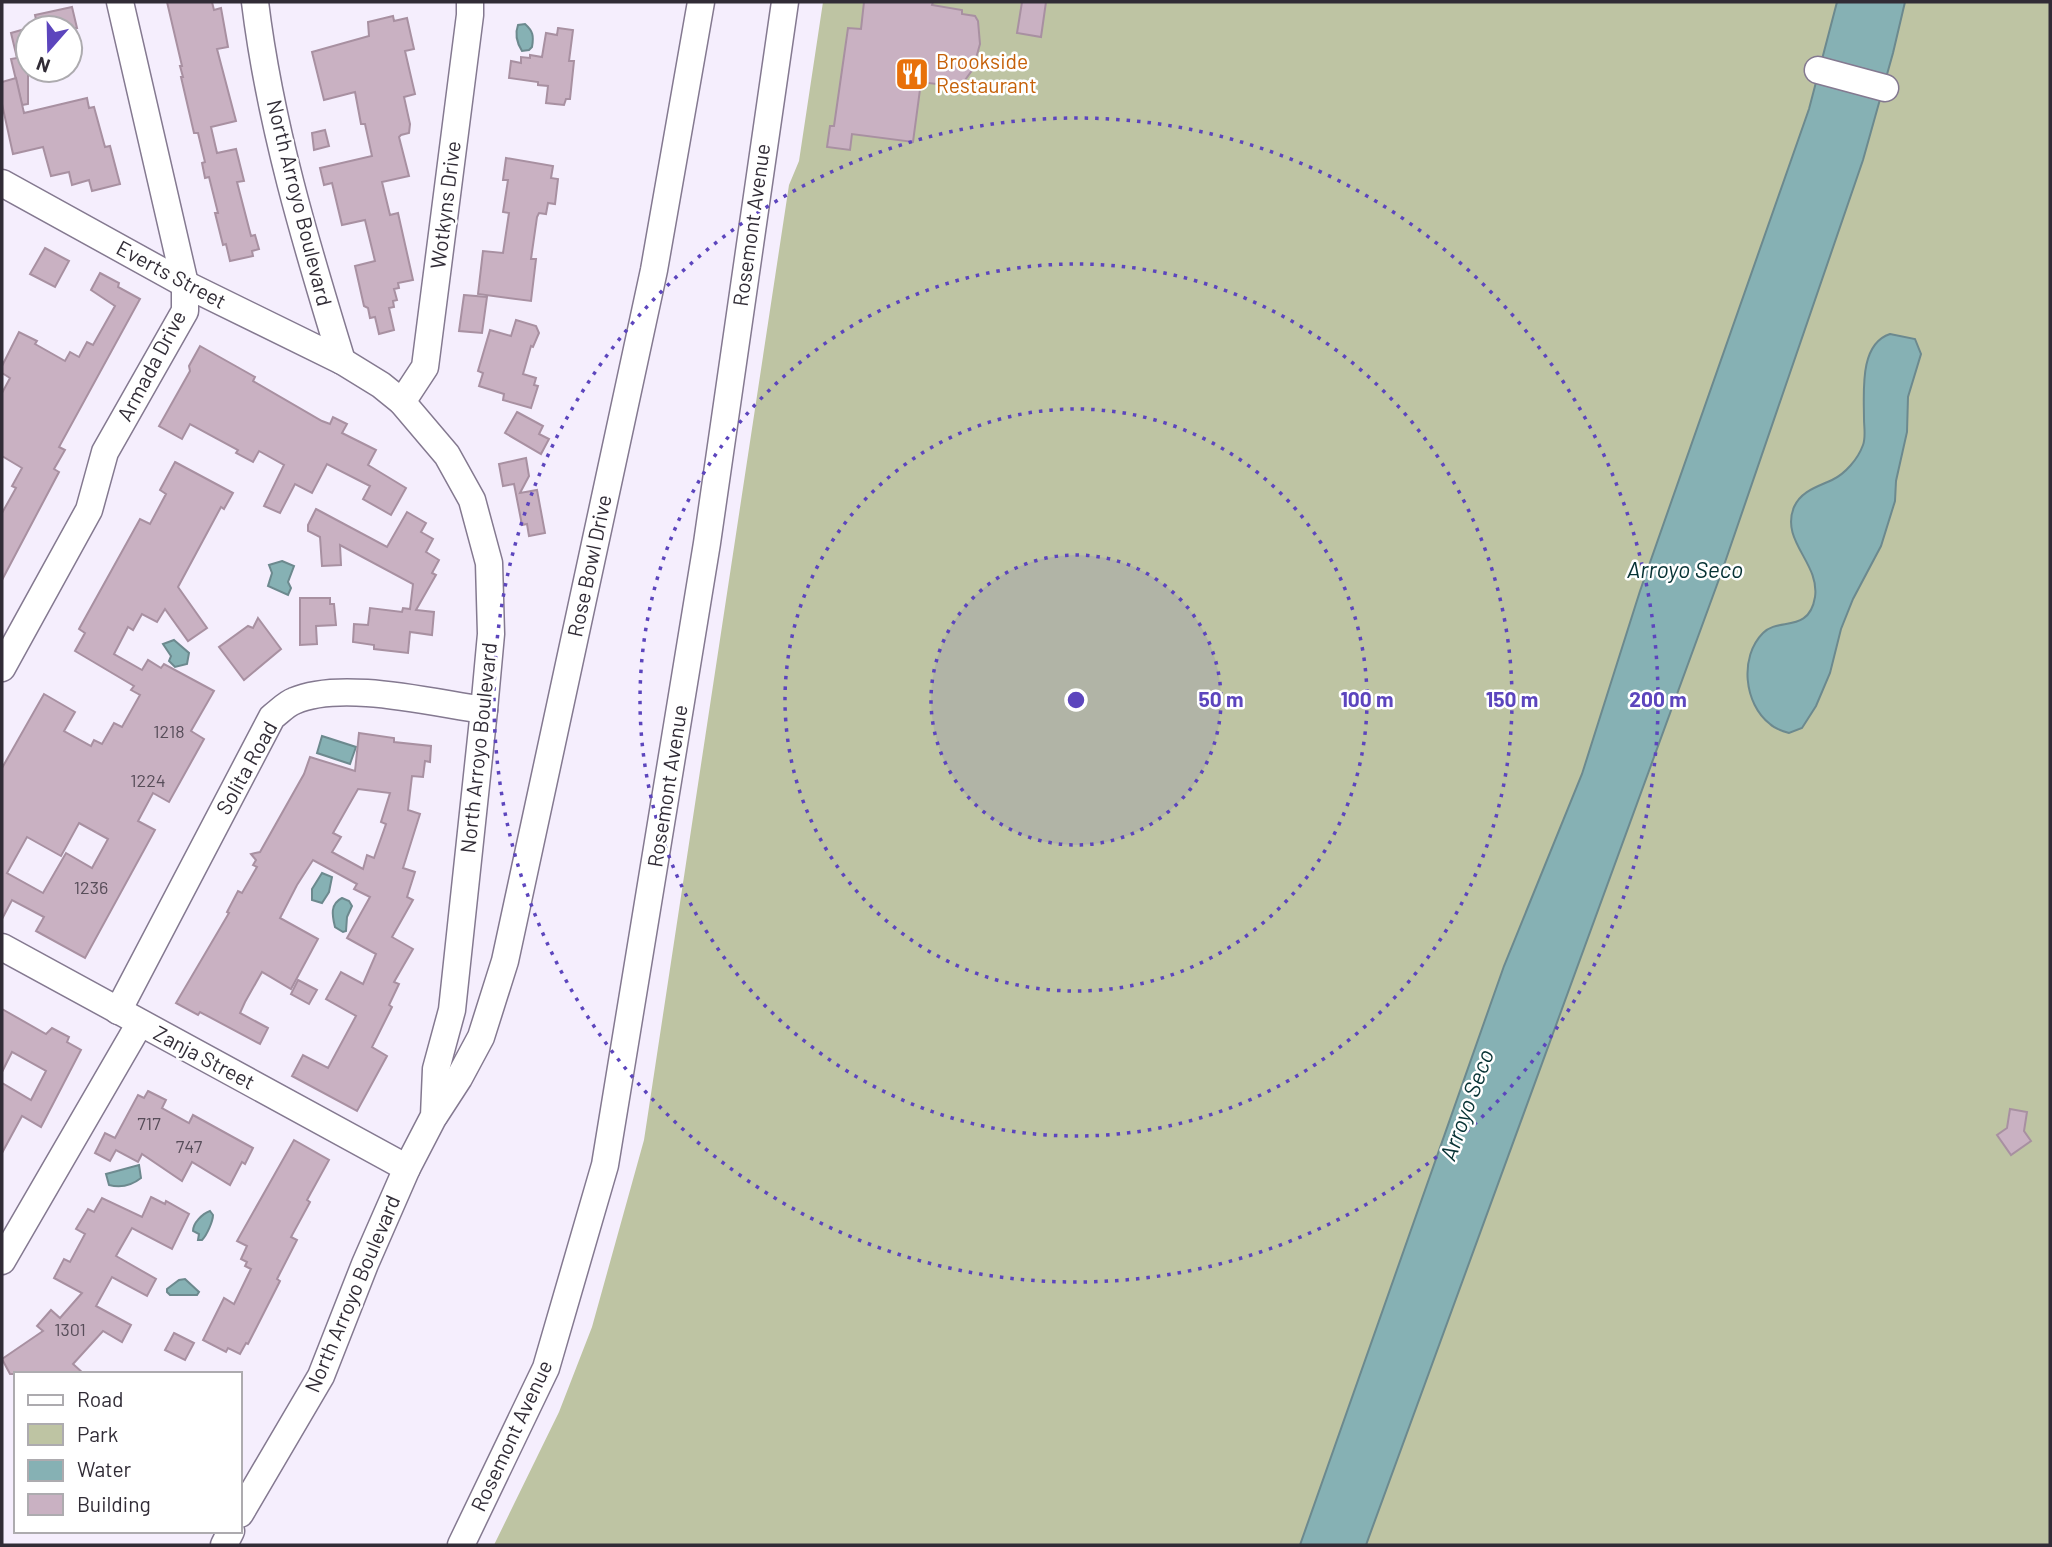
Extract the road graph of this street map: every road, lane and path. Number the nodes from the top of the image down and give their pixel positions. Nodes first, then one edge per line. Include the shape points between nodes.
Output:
1 (120, 2) edge
2 (255, 2) edge
3 (470, 2) edge
4 (701, 2) edge
5 (785, 2) edge
6 (1818, 70) dead end
7 (1885, 88) dead end
8 (2, 183) edge
9 (185, 284) junction
10 (342, 361) junction
11 (402, 402) junction
12 (2, 668) edge
13 (484, 710) junction
14 (2, 947) edge
15 (129, 1017) junction
16 (434, 1116) junction
17 (407, 1168) junction
18 (2, 1261) edge
19 (242, 1511) edge
20 (461, 1545) edge

1 - 9 street, Armada Drive
2 - 10 street, North Arroyo Boulevard via 286,168
3 - 11 street, Wotkyns Drive via 425,367
4 - 16 street, Rose Bowl Drive via 654,270 505,961 481,1037
5 - 20 street, Rosemont Avenue via 704,556 605,1165 546,1367
6 - 7 street
8 - 9 street, Everts Street
9 - 10 street, Everts Street
9 - 12 street, Armada Drive via 185,311 105,452 89,510
10 - 11 street, North Arroyo Boulevard
11 - 13 street, North Arroyo Boulevard via 447,455 472,500 489,563 491,634
13 - 15 street, Solita Road via 369,693 321,694 293,701 272,717
13 - 16 street, North Arroyo Boulevard via 452,1010 436,1069
14 - 15 street, Zanja Street
15 - 17 street, Zanja Street
15 - 18 street, Solita Road
16 - 17 street, North Arroyo Boulevard
17 - 19 street, North Arroyo Boulevard via 321,1376

